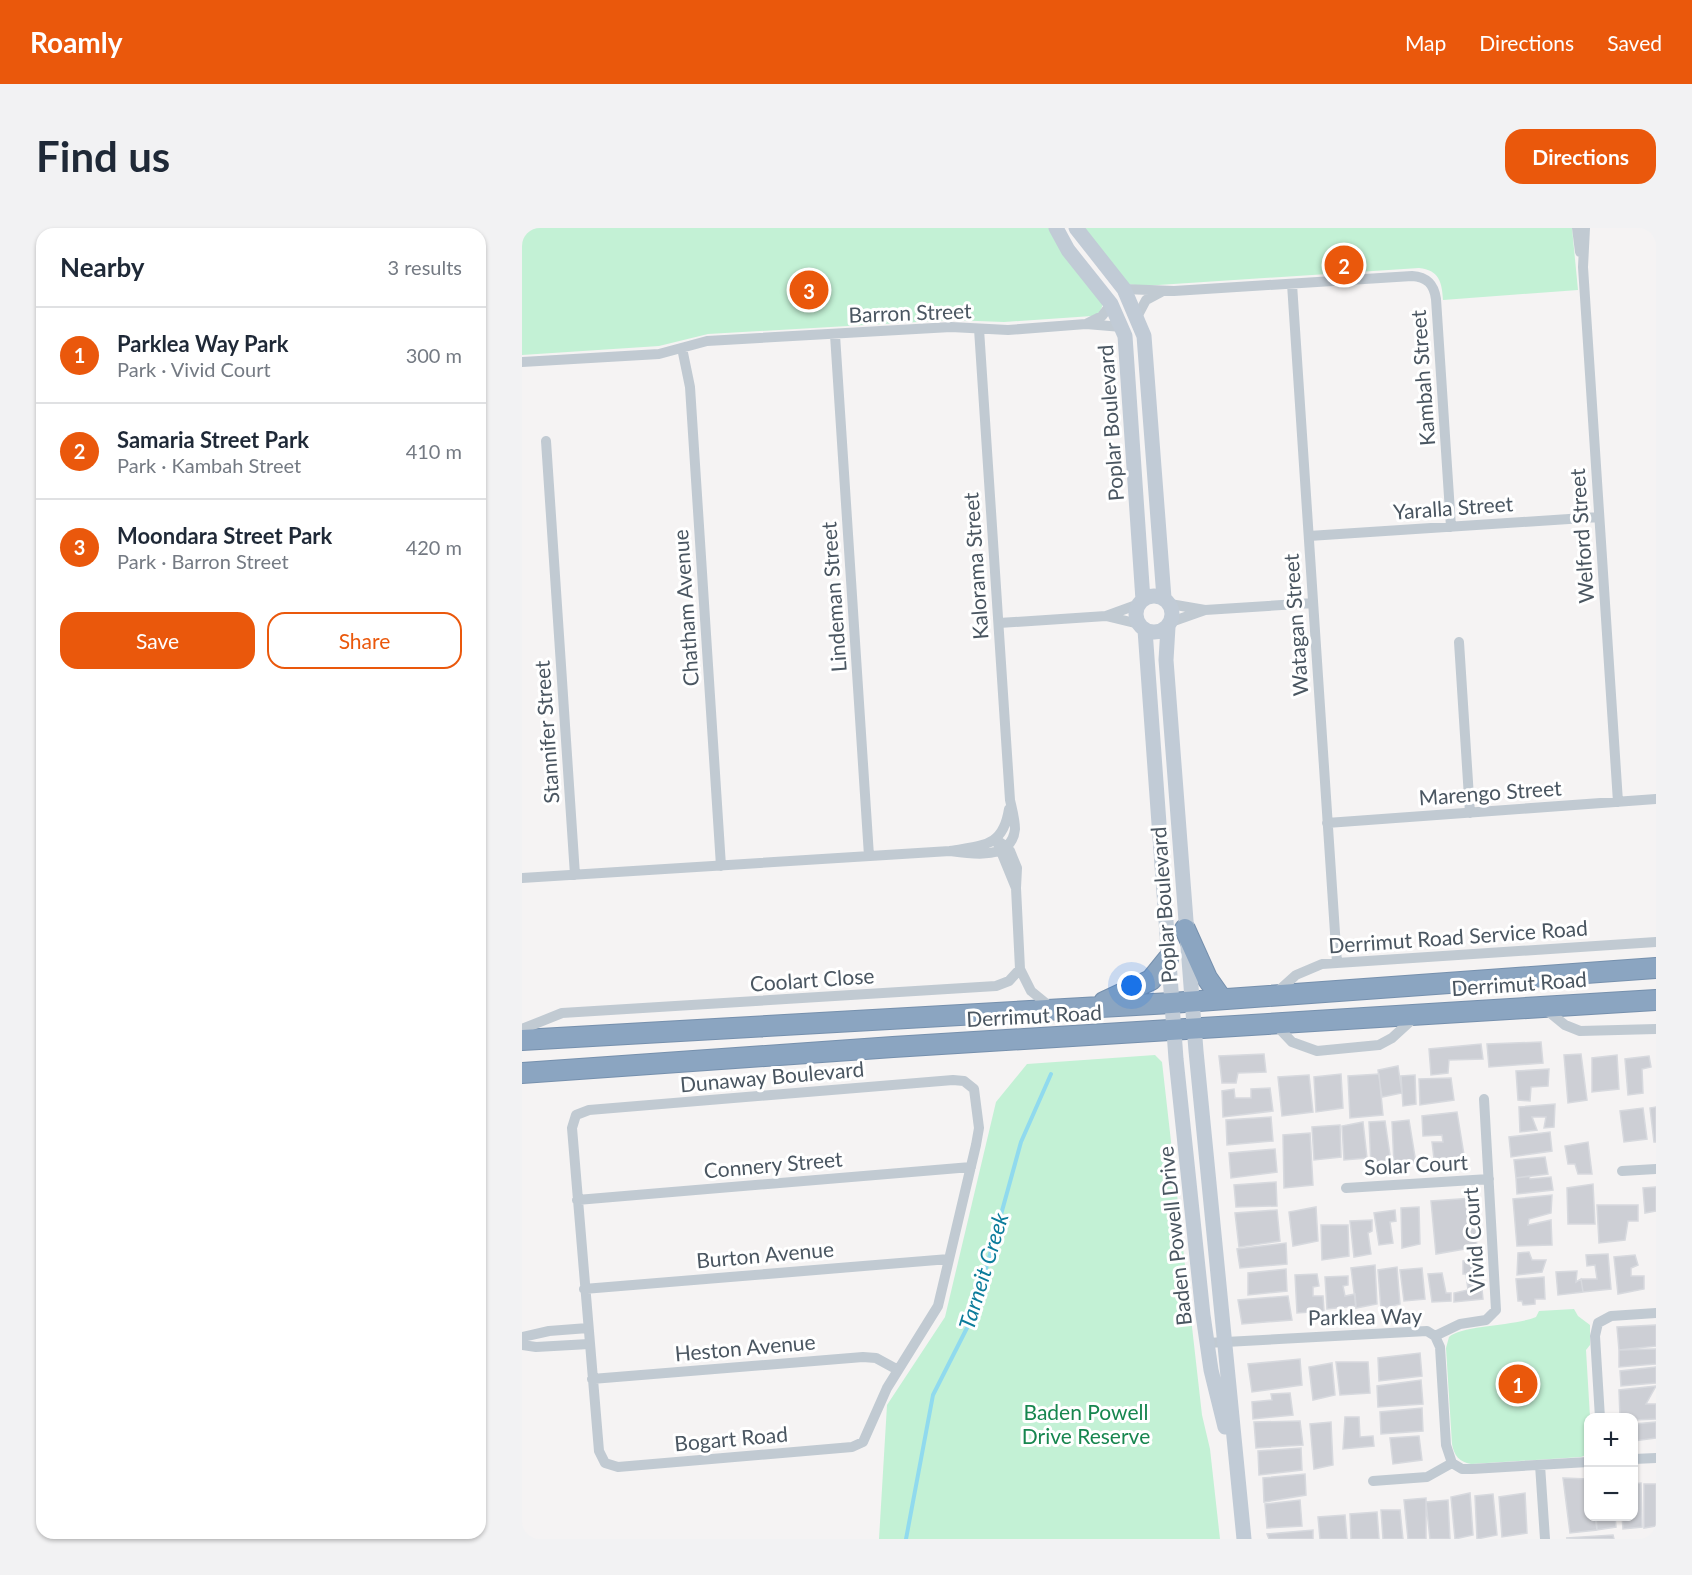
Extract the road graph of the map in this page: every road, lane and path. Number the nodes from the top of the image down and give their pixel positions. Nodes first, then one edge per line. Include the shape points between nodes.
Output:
1 (1056, 228) edge
2 (1076, 228) edge
3 (1577, 228) edge
4 (1585, 228) edge
5 (1584, 267) junction
6 (1292, 285) junction
7 (1124, 289) junction
8 (1161, 291) junction
9 (1111, 304) junction
10 (1137, 317) junction
11 (1086, 324) junction
12 (1122, 327) junction
13 (979, 329) junction
14 (835, 335) junction
15 (682, 348) junction
16 (522, 362) edge
17 (546, 441) dead end
18 (1599, 516) junction
19 (1451, 527) junction
20 (1309, 536) junction
21 (1167, 601) junction
22 (1141, 602) junction
23 (1313, 603) junction
24 (1205, 610) junction
25 (1106, 616) junction
26 (999, 623) junction
27 (1169, 625) junction
28 (1142, 627) junction
29 (1459, 642) dead end
30 (1656, 799) edge
31 (1618, 802) junction
32 (1470, 813) junction
33 (1328, 823) junction
34 (1000, 845) junction
35 (869, 856) junction
36 (721, 866) junction
37 (575, 875) junction
38 (522, 878) edge
39 (1185, 929) junction
40 (1656, 942) edge
41 (1168, 959) junction
42 (1337, 963) junction
43 (1656, 968) edge
44 (1020, 969) junction
45 (1274, 995) junction
46 (1221, 998) junction
47 (1656, 1000) edge
48 (1191, 1001) junction
49 (1171, 1003) junction
50 (1539, 1005) junction
51 (1093, 1007) junction
52 (1054, 1009) junction
53 (1419, 1014) junction
54 (1275, 1024) junction
55 (522, 1029) edge
56 (1656, 1029) edge
57 (1194, 1030) junction
58 (1174, 1031) junction
59 (522, 1040) edge
60 (522, 1073) edge
61 (1484, 1100) dead end
62 (971, 1167) junction
63 (1656, 1169) edge
64 (1622, 1172) dead end
65 (1489, 1179) junction
66 (1346, 1188) dead end
67 (578, 1200) junction
68 (949, 1259) junction
69 (584, 1289) junction
70 (1656, 1313) edge
71 (588, 1328) junction
72 (549, 1331) junction
73 (1435, 1336) junction
74 (522, 1337) edge
75 (1224, 1341) junction
76 (1207, 1343) junction
77 (589, 1344) junction
78 (522, 1345) edge
79 (550, 1347) junction
80 (898, 1370) junction
81 (592, 1379) junction
82 (1600, 1413) edge
83 (1656, 1458) edge
84 (1638, 1459) edge
85 (1235, 1462) junction
86 (1584, 1462) edge
87 (1452, 1463) junction
88 (1540, 1465) junction
89 (1373, 1481) dead end
90 (1244, 1539) edge
91 (1545, 1539) edge

1 - 9 street, Poplar Boulevard via 1068,250
2 - 7 street, Poplar Boulevard
3 - 5 street, Welford Street
4 - 5 street, Welford Street
5 - 18 street, Welford Street
6 - 8 street, Kambah Street
6 - 19 street, Kambah Street via 1412,276 1431,283 1436,299
6 - 20 street, Watagan Street
7 - 8 street, Kambah Street
7 - 10 street, Poplar Boulevard
8 - 10 street via 1146,300
9 - 11 street via 1102,316
9 - 12 street, Poplar Boulevard
10 - 21 street, Poplar Boulevard via 1145,345
11 - 12 street, Barron Street
11 - 13 street, Barron Street
12 - 22 street, Poplar Boulevard via 1128,350
13 - 14 street, Barron Street via 951,327
13 - 26 street, Kalorama Street
14 - 15 street, Barron Street via 707,341
14 - 35 street, Lindeman Street
15 - 16 street, Barron Street via 659,354
15 - 36 street, Chatham Avenue via 690,387
17 - 37 street, Stannifer Street
18 - 19 street, Yaralla Street
18 - 31 street, Welford Street
19 - 20 street, Yaralla Street
20 - 23 street, Watagan Street
21 - 22 street via 1153,596
21 - 24 street
21 - 27 street via 1173,613
22 - 25 street
22 - 28 street via 1136,614
23 - 24 street
23 - 33 street, Watagan Street
24 - 27 street
25 - 26 street
25 - 28 street
26 - 34 street, Kalorama Street via 1010,800
27 - 28 street via 1157,632
27 - 39 street, Poplar Boulevard via 1166,660
28 - 41 street, Poplar Boulevard
29 - 32 street
30 - 31 street, Marengo Street
31 - 32 street, Marengo Street
32 - 33 street, Marengo Street
33 - 42 street, Watagan Street
34 - 35 street
34 - 44 street via 1016,888
35 - 36 street
36 - 37 street
37 - 38 street
39 - 46 highway via 1207,978
39 - 48 street, Poplar Boulevard
40 - 42 street, Derrimut Road Service Road
41 - 49 street, Poplar Boulevard
41 - 51 highway via 1151,980
42 - 45 street, Derrimut Road Service Road via 1307,968
43 - 45 highway, Derrimut Road
44 - 52 street via 1031,991
44 - 55 street, Coolart Close via 1009,981 996,986 562,1013
45 - 46 highway, Derrimut Road
46 - 48 highway, Derrimut Road
47 - 50 highway, Derrimut Road
48 - 49 highway, Derrimut Road
48 - 57 street, Baden Powell Drive
49 - 51 highway, Derrimut Road
49 - 58 street, Baden Powell Drive
50 - 53 highway, Derrimut Road
50 - 56 street via 1580,1031
51 - 52 highway, Derrimut Road
52 - 59 highway, Derrimut Road
53 - 54 highway, Derrimut Road
53 - 54 street via 1392,1038 1371,1047 1310,1050 1292,1042
54 - 57 highway, Derrimut Road
57 - 58 highway, Derrimut Road
57 - 75 street, Baden Powell Drive
58 - 60 highway, Derrimut Road
58 - 76 street, Baden Powell Drive
61 - 65 street, Vivid Court
62 - 67 street, Connery Street
62 - 67 street, Dunaway Boulevard via 979,1128 975,1092 964,1081 589,1110 576,1115 572,1128
62 - 68 street
63 - 64 street
65 - 66 street, Solar Court
65 - 73 street, Vivid Court via 1496,1310 1486,1320 1460,1324
67 - 69 street
68 - 69 street, Burton Avenue
68 - 80 street via 934,1314
69 - 71 street
70 - 82 street via 1611,1316 1598,1323 1595,1336
71 - 72 street
71 - 77 street
72 - 74 street
72 - 79 street
73 - 75 street, Parklea Way via 1418,1330
73 - 87 street, Parklea Way via 1440,1347 1446,1445
75 - 76 street, Parklea Way
75 - 85 street, Baden Powell Drive
76 - 85 street, Baden Powell Drive
77 - 79 street
77 - 81 street
78 - 79 street
80 - 81 street, Heston Avenue via 876,1358 863,1357
80 - 81 street, Bogart Road via 858,1446 608,1465 598,1451
83 - 84 street
85 - 90 street, Baden Powell Drive
86 - 88 street
87 - 88 street via 1462,1469
87 - 89 street via 1427,1477
88 - 91 street

